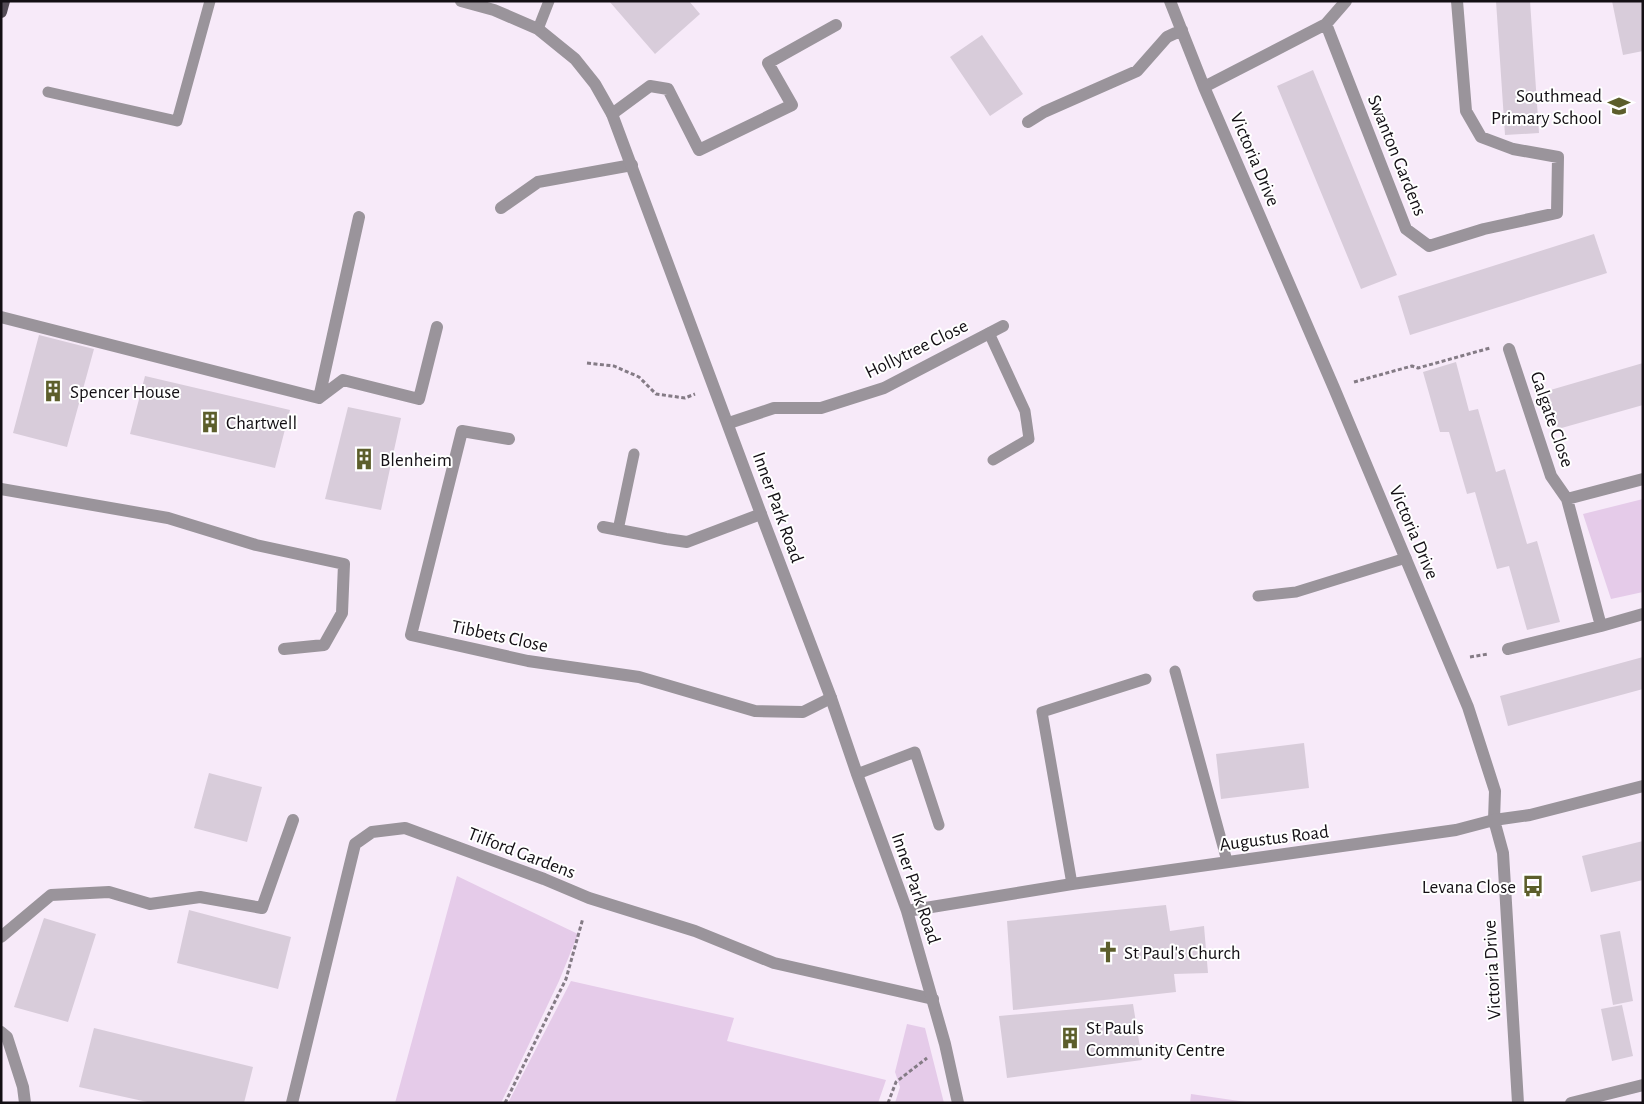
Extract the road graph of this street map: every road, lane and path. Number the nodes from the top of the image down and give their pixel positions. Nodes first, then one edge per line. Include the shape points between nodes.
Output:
1 (4, 1) edge
2 (210, 1) edge
3 (461, 1) edge
4 (549, 1) edge
5 (1170, 1) edge
6 (1346, 1) edge
7 (1457, 1) edge
8 (1, 12) edge
9 (1326, 24) junction
10 (836, 25) dead end
11 (538, 29) junction
12 (1182, 30) junction
13 (1204, 87) junction
14 (48, 92) dead end
15 (612, 114) junction
16 (1028, 122) dead end
17 (632, 165) junction
18 (501, 208) dead end
19 (360, 217) dead end
20 (1, 317) edge
21 (437, 326) dead end
22 (1003, 326) dead end
23 (989, 333) junction
24 (1510, 349) joint
25 (587, 363) dead end
26 (714, 386) junction
27 (1334, 388) junction
28 (319, 398) junction
29 (729, 423) junction
30 (509, 439) dead end
31 (634, 454) dead end
32 (993, 460) dead end
33 (1643, 479) edge
34 (1, 490) edge
35 (1567, 499) junction
36 (761, 514) junction
37 (603, 527) dead end
38 (618, 530) junction
39 (1406, 558) junction
40 (1258, 596) dead end
41 (1643, 614) edge
42 (1601, 626) junction
43 (284, 649) dead end
44 (1508, 649) joint
45 (1449, 662) junction
46 (1175, 671) dead end
47 (1146, 679) dead end
48 (831, 698) junction
49 (857, 774) junction
50 (1643, 786) edge
51 (293, 820) dead end
52 (1494, 820) junction
53 (940, 825) dead end
54 (1227, 862) junction
55 (1072, 884) junction
56 (589, 898) junction
57 (907, 911) junction
58 (2, 934) edge
59 (933, 999) junction
60 (1, 1032) edge
61 (945, 1044) junction
62 (1643, 1085) edge
63 (25, 1103) edge
64 (292, 1103) edge
65 (505, 1103) edge
66 (888, 1103) edge
67 (958, 1103) edge
68 (1518, 1103) edge
69 (1571, 1103) edge

1 - 8 main road
2 - 14 lane via 177,120
3 - 11 street, Inner Park Road via 494,10
4 - 11 lane
5 - 12 street, Victoria Drive
6 - 9 street
7 - 9 street, Swanton Gardens via 1466,111 1480,137 1513,149 1558,156 1557,213 1484,229 1429,246 1406,228
9 - 13 street
10 - 15 street via 768,63 792,105 699,150 668,89 650,86
11 - 15 street, Inner Park Road via 575,59 595,84
12 - 13 street, Victoria Drive
12 - 16 street via 1167,38 1137,71
13 - 27 street, Victoria Drive
15 - 17 street, Inner Park Road
17 - 18 street via 538,182
17 - 26 street, Inner Park Road
19 - 28 street
20 - 28 street
21 - 28 street via 419,399 343,380
22 - 23 street, Hollytree Close
23 - 29 street, Hollytree Close via 884,388 821,408 774,408
23 - 32 lane via 1025,411 1029,439
24 - 27 path via 1497,346
24 - 35 street, Galgate Close via 1551,476
25 - 26 path via 614,366 639,376 656,394 685,398
26 - 29 street, Inner Park Road
27 - 39 street, Victoria Drive
29 - 36 street, Inner Park Road
30 - 48 street, Tibbets Close via 462,431 411,634 528,661 639,677 755,711 803,712
31 - 38 lane
33 - 35 street
34 - 43 street via 168,518 256,544 344,564 342,614 324,645
35 - 42 street, Galgate Close
36 - 38 street via 687,542
36 - 48 street, Inner Park Road
37 - 38 street
39 - 40 lane via 1296,592
39 - 45 street, Victoria Drive
41 - 42 street
42 - 44 street
44 - 45 path
45 - 52 street, Victoria Drive via 1468,707 1495,791
46 - 54 lane
47 - 55 lane via 1042,712
48 - 49 street, Inner Park Road
49 - 53 lane via 915,752
49 - 57 street, Inner Park Road
50 - 52 street, Augustus Road via 1530,815
51 - 58 street via 262,908 200,897 150,904 109,892 51,896
52 - 54 street, Augustus Road via 1456,830
52 - 68 street, Victoria Drive via 1503,853
54 - 55 street, Augustus Road
55 - 57 street, Augustus Road
56 - 59 street, Tilford Gardens via 695,931 774,963
56 - 64 street, Tilford Gardens via 405,828 372,832 355,844
56 - 65 path via 566,979
57 - 59 street, Inner Park Road
59 - 61 street, Inner Park Road
60 - 63 street via 8,1037
61 - 66 path via 896,1082
61 - 67 street, Inner Park Road
62 - 69 street

